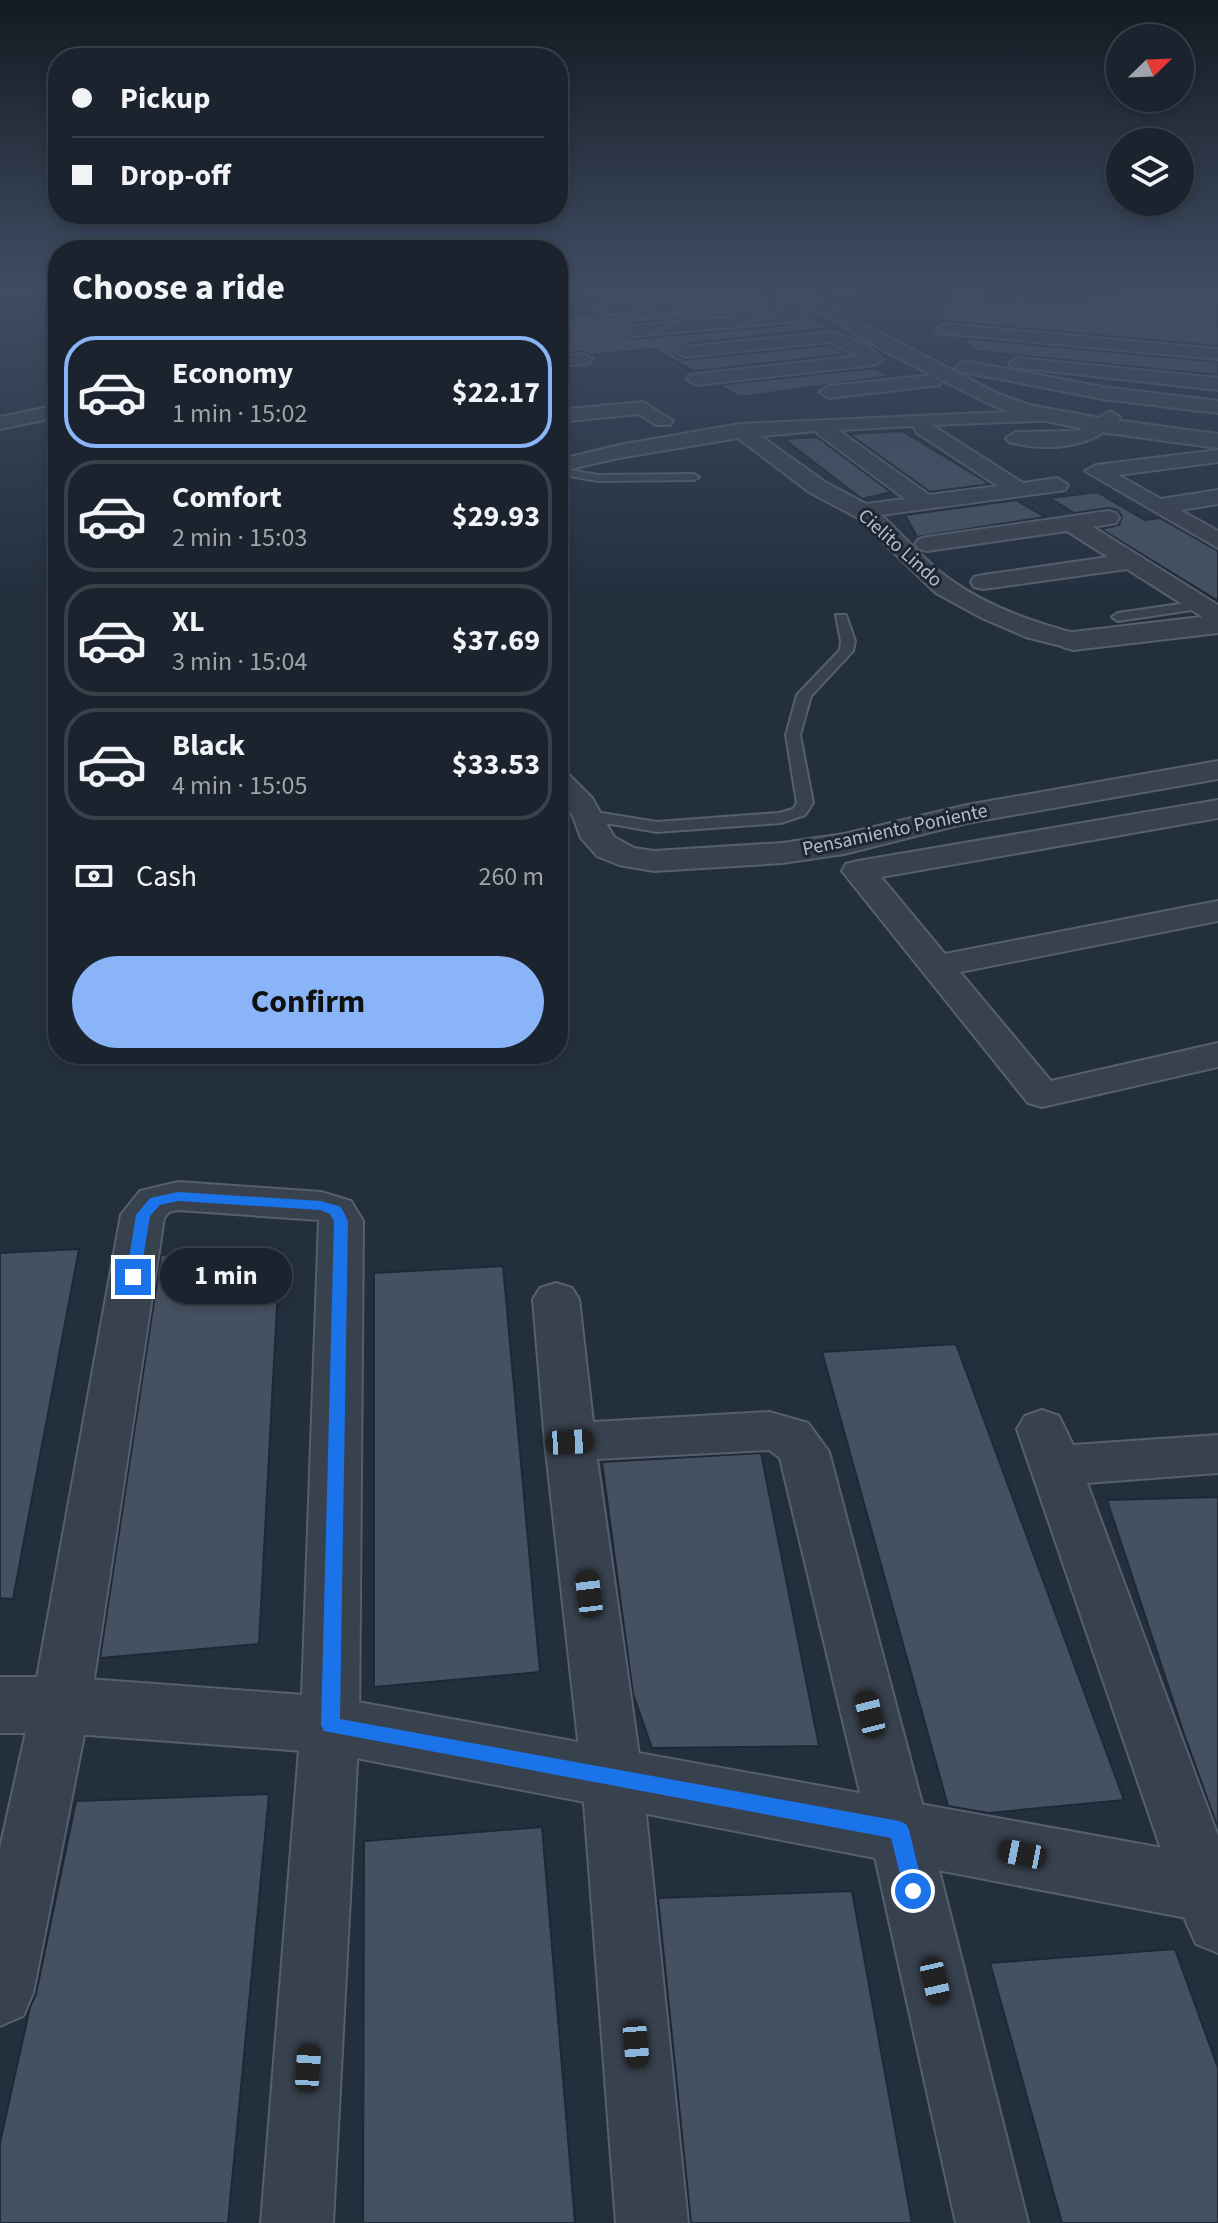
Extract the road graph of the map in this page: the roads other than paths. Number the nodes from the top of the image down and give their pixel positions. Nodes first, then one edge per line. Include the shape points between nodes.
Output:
1 (845, 391) edge
2 (908, 391) edge
3 (973, 391) edge
4 (1016, 391) edge
5 (1091, 391) edge
6 (1025, 395) junction
7 (840, 410) dead end
8 (1218, 410) edge
9 (48, 413) edge
10 (568, 414) edge
11 (1051, 416) junction
12 (950, 418) junction
13 (742, 420) junction
14 (663, 421) dead end
15 (1105, 421) junction
16 (0, 423) edge
17 (568, 423) edge
18 (923, 428) dead end
19 (825, 430) dead end
20 (1218, 431) edge
21 (1016, 438) dead end
22 (1218, 441) edge
23 (603, 454) junction
24 (1218, 456) edge
25 (568, 465) edge
26 (568, 470) edge
27 (1096, 471) junction
28 (694, 477) dead end
29 (1017, 489) junction
30 (1218, 497) edge
31 (924, 502) junction
32 (1159, 506) junction
33 (862, 511) junction
34 (1108, 518) dead end
35 (1071, 523) junction
36 (1218, 541) edge
37 (927, 544) dead end
38 (1130, 561) junction
39 (982, 581) dead end
40 (1212, 615) edge
41 (1118, 617) dead end
42 (841, 618) dead end
43 (1073, 641) joint
44 (1218, 770) edge
45 (568, 792) edge
46 (1218, 809) edge
47 (589, 816) junction
48 (1218, 911) edge
49 (936, 966) junction
50 (1218, 1055) edge
51 (556, 1299) dead end
52 (570, 1442) junction
53 (1218, 1454) edge
54 (31, 1705) edge
55 (330, 1725) junction
56 (612, 1776) junction
57 (899, 1830) junction
58 (1214, 1901) edge
59 (0, 1993) edge
60 (297, 2223) edge
61 (652, 2223) edge
62 (992, 2223) edge

1 - 7 street via 815,394
2 - 12 street
3 - 11 street
4 - 6 street
5 - 8 street
6 - 8 street via 1062,391
6 - 15 street
9 - 16 street
10 - 14 street via 643,408
11 - 12 street
11 - 15 street
12 - 13 street
13 - 23 street
13 - 33 street, Cielito Lindo via 817,487
15 - 20 street
15 - 21 street via 1083,436
15 - 22 street
17 - 23 street
18 - 29 street
19 - 31 street
23 - 25 street
24 - 27 street
26 - 28 lane via 598,478
27 - 29 street
27 - 32 street
29 - 31 street
30 - 32 street
31 - 33 street
32 - 36 street
33 - 43 street, Cielito Lindo via 945,588 991,613
34 - 35 street
35 - 37 street
35 - 38 street
38 - 39 street
38 - 40 street
40 - 41 lane
40 - 43 street
42 - 47 lane via 846,651 804,695 793,735 805,803 799,812 781,818 657,827
44 - 47 street, Pensamiento Poniente via 782,853 634,859 598,838
45 - 47 street, Pensamiento Poniente
46 - 49 street via 858,871
48 - 49 street
49 - 50 street via 1042,1095
51 - 52 street
52 - 56 street
52 - 57 street via 769,1431 791,1436 804,1452
53 - 58 street via 1049,1447
54 - 55 street
54 - 55 street via 143,1215 155,1201 178,1196 321,1206 336,1211 341,1221
54 - 59 street
55 - 56 street
55 - 60 street
56 - 57 street
56 - 61 street
57 - 58 street
57 - 62 street

